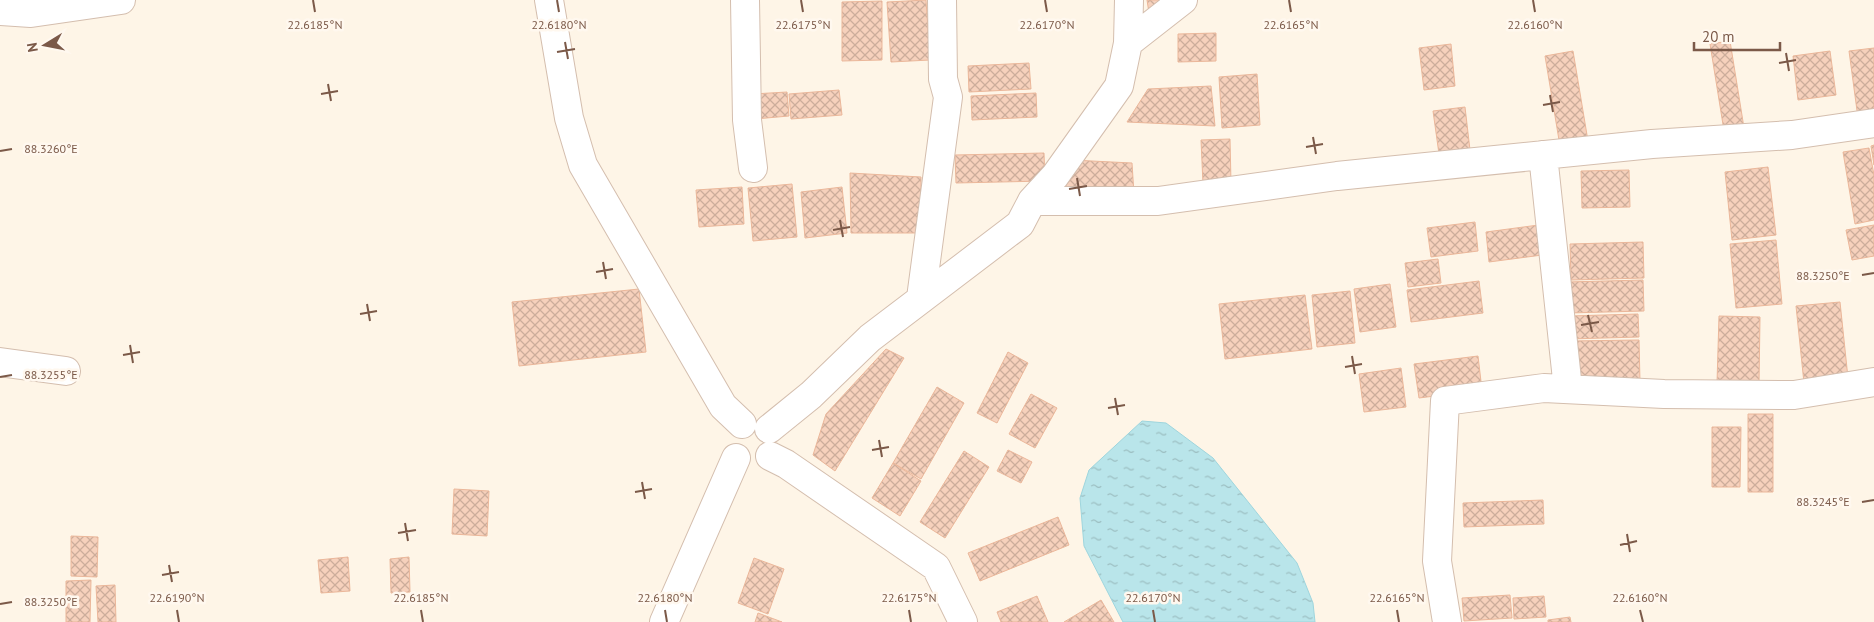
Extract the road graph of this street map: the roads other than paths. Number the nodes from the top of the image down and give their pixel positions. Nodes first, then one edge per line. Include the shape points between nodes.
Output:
1 (121, 0) edge
2 (549, 0) edge
3 (745, 0) edge
4 (942, 0) edge
5 (1129, 0) edge
6 (1183, 0) edge
7 (0, 11) edge
8 (1128, 43) junction
9 (1874, 123) edge
10 (1543, 155) junction
11 (753, 168) dead end
12 (1032, 201) junction
13 (922, 298) junction
14 (0, 362) edge
15 (66, 371) dead end
16 (1874, 382) edge
17 (1568, 389) junction
18 (742, 424) junction
19 (769, 429) junction
20 (770, 456) junction
21 (736, 458) junction
22 (664, 622) edge
23 (963, 622) edge
24 (1446, 622) edge

1 - 7 street via 31,13
2 - 18 street via 569,118 583,165 723,406
3 - 11 street via 747,120
4 - 13 street via 943,79 948,97
5 - 8 street
6 - 8 street
8 - 12 street via 1119,86 1055,176
9 - 10 street via 1792,136 1652,144
10 - 12 street via 1337,176 1158,201
10 - 17 street
12 - 13 street via 1020,224
13 - 19 street via 870,338 811,395
14 - 15 street
16 - 17 street via 1794,395
17 - 24 street via 1544,388 1445,402 1437,561
18 - 19 street via 761,423
18 - 21 street via 731,439 731,449
19 - 20 street via 774,447
20 - 21 street via 763,463 753,465 744,464
20 - 23 street via 936,567
21 - 22 street

